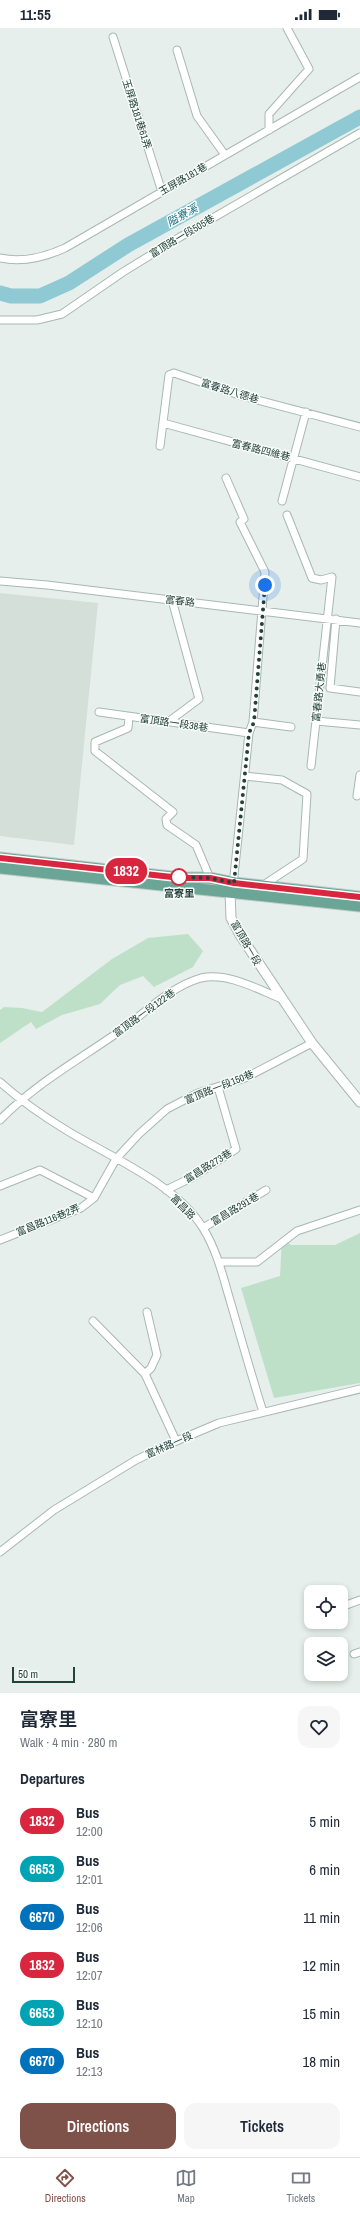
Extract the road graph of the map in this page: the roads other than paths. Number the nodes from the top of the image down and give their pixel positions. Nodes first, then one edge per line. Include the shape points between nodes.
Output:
1 (287, 28) edge
2 (113, 37) dead end
3 (177, 50) dead end
4 (360, 77) edge
5 (269, 130) junction
6 (360, 133) edge
7 (225, 155) junction
8 (162, 192) junction
9 (0, 258) edge
10 (0, 320) edge
11 (306, 412) junction
12 (162, 423) junction
13 (360, 427) edge
14 (160, 446) dead end
15 (294, 459) junction
16 (360, 477) edge
17 (226, 478) dead end
18 (282, 501) dead end
19 (287, 515) dead end
20 (0, 581) edge
21 (172, 600) junction
22 (264, 611) junction
23 (327, 618) junction
24 (336, 619) junction
25 (360, 623) edge
26 (360, 692) edge
27 (99, 712) dead end
28 (129, 717) junction
29 (316, 721) junction
30 (168, 722) junction
31 (254, 722) junction
32 (360, 725) edge
33 (291, 727) dead end
34 (249, 733) junction
35 (311, 766) dead end
36 (360, 775) edge
37 (245, 776) junction
38 (357, 796) dead end
39 (0, 858) edge
40 (0, 868) edge
41 (210, 878) junction
42 (262, 886) junction
43 (232, 888) junction
44 (360, 897) edge
45 (360, 906) edge
46 (282, 998) junction
47 (312, 1043) junction
48 (0, 1082) edge
49 (218, 1087) junction
50 (20, 1100) junction
51 (360, 1102) edge
52 (0, 1120) edge
53 (116, 1159) junction
54 (0, 1186) edge
55 (166, 1190) junction
56 (266, 1190) dead end
57 (94, 1198) junction
58 (360, 1210) edge
59 (203, 1228) junction
60 (0, 1240) edge
61 (219, 1262) junction
62 (147, 1312) dead end
63 (93, 1320) dead end
64 (145, 1374) junction
65 (360, 1389) edge
66 (263, 1412) junction
67 (176, 1441) junction
68 (0, 1552) edge
69 (360, 1600) edge
70 (348, 1604) edge

1 - 5 street via 309,69 269,114
2 - 8 street, 玉屏路181巷61弄
3 - 7 street via 197,116
4 - 5 street, 玉屏路181巷
5 - 7 street, 玉屏路181巷
6 - 10 street, 富頂路一段505巷 via 180,237 62,314 37,320
7 - 8 street, 玉屏路181巷
8 - 9 street, 玉屏路181巷 via 51,254 27,260
11 - 12 street, 富春路八德巷 via 242,396 174,373 169,375
11 - 13 street, 富春路八德巷
11 - 15 street
12 - 14 street, 富春路八德巷
12 - 15 street, 富春路四維巷
15 - 16 street, 富春路四維巷
15 - 18 street
17 - 22 street, 富頂路一段 via 244,519 240,522 265,572
19 - 23 street, 富春路大勇巷 via 312,578 322,580 332,577
20 - 21 street, 富春路 via 47,584
21 - 22 street, 富春路
21 - 30 street via 199,699
22 - 23 street, 富春路
22 - 31 street, 富頂路一段
23 - 24 street, 富春路
23 - 29 street, 富春路大勇巷
24 - 25 street, 富春路
24 - 26 street via 330,688
27 - 28 street, 富頂路一段38巷
28 - 30 street, 富頂路一段38巷
28 - 41 street via 128,728 95,742 95,751 173,812 166,819 167,825 196,844
29 - 32 street
29 - 35 street, 富春路大勇巷
30 - 34 street, 富頂路一段38巷
31 - 33 street
31 - 34 street, 富頂路一段
34 - 37 street, 富頂路一段
36 - 38 street
37 - 42 street via 282,780 307,794 303,859
37 - 43 street, 富頂路一段
39 - 41 main road via 181,878
40 - 43 main road via 100,880
41 - 43 main road
42 - 43 main road
42 - 44 main road
43 - 45 main road
43 - 46 street, 富頂路一段 via 231,918
46 - 47 street, 富頂路一段
46 - 50 street, 富頂路一段122巷 via 220,976 200,978 176,989
47 - 49 street, 富頂路一段150巷 via 245,1078
47 - 51 street, 富頂路一段
48 - 50 street, 富昌路
49 - 53 street, 富頂路一段150巷 via 198,1093 167,1109
49 - 55 street, 富昌路273巷 via 236,1149 193,1177
50 - 52 street, 富頂路一段122巷
50 - 53 street, 富昌路
53 - 55 street, 富昌路
53 - 57 street, 富頂路一段150巷
54 - 57 street via 40,1170
55 - 59 street, 富昌路 via 189,1210
56 - 59 street, 富昌路291巷
57 - 60 street, 富昌路116巷2弄 via 81,1208
58 - 61 street via 297,1231 257,1262
59 - 61 street, 富昌路
61 - 66 street, 富昌路
62 - 64 street via 157,1355
63 - 64 street
64 - 67 street
65 - 66 street, 富林路一段
66 - 67 street, 富林路一段 via 219,1423
67 - 68 street, 富林路一段 via 136,1460 54,1510
69 - 70 street

